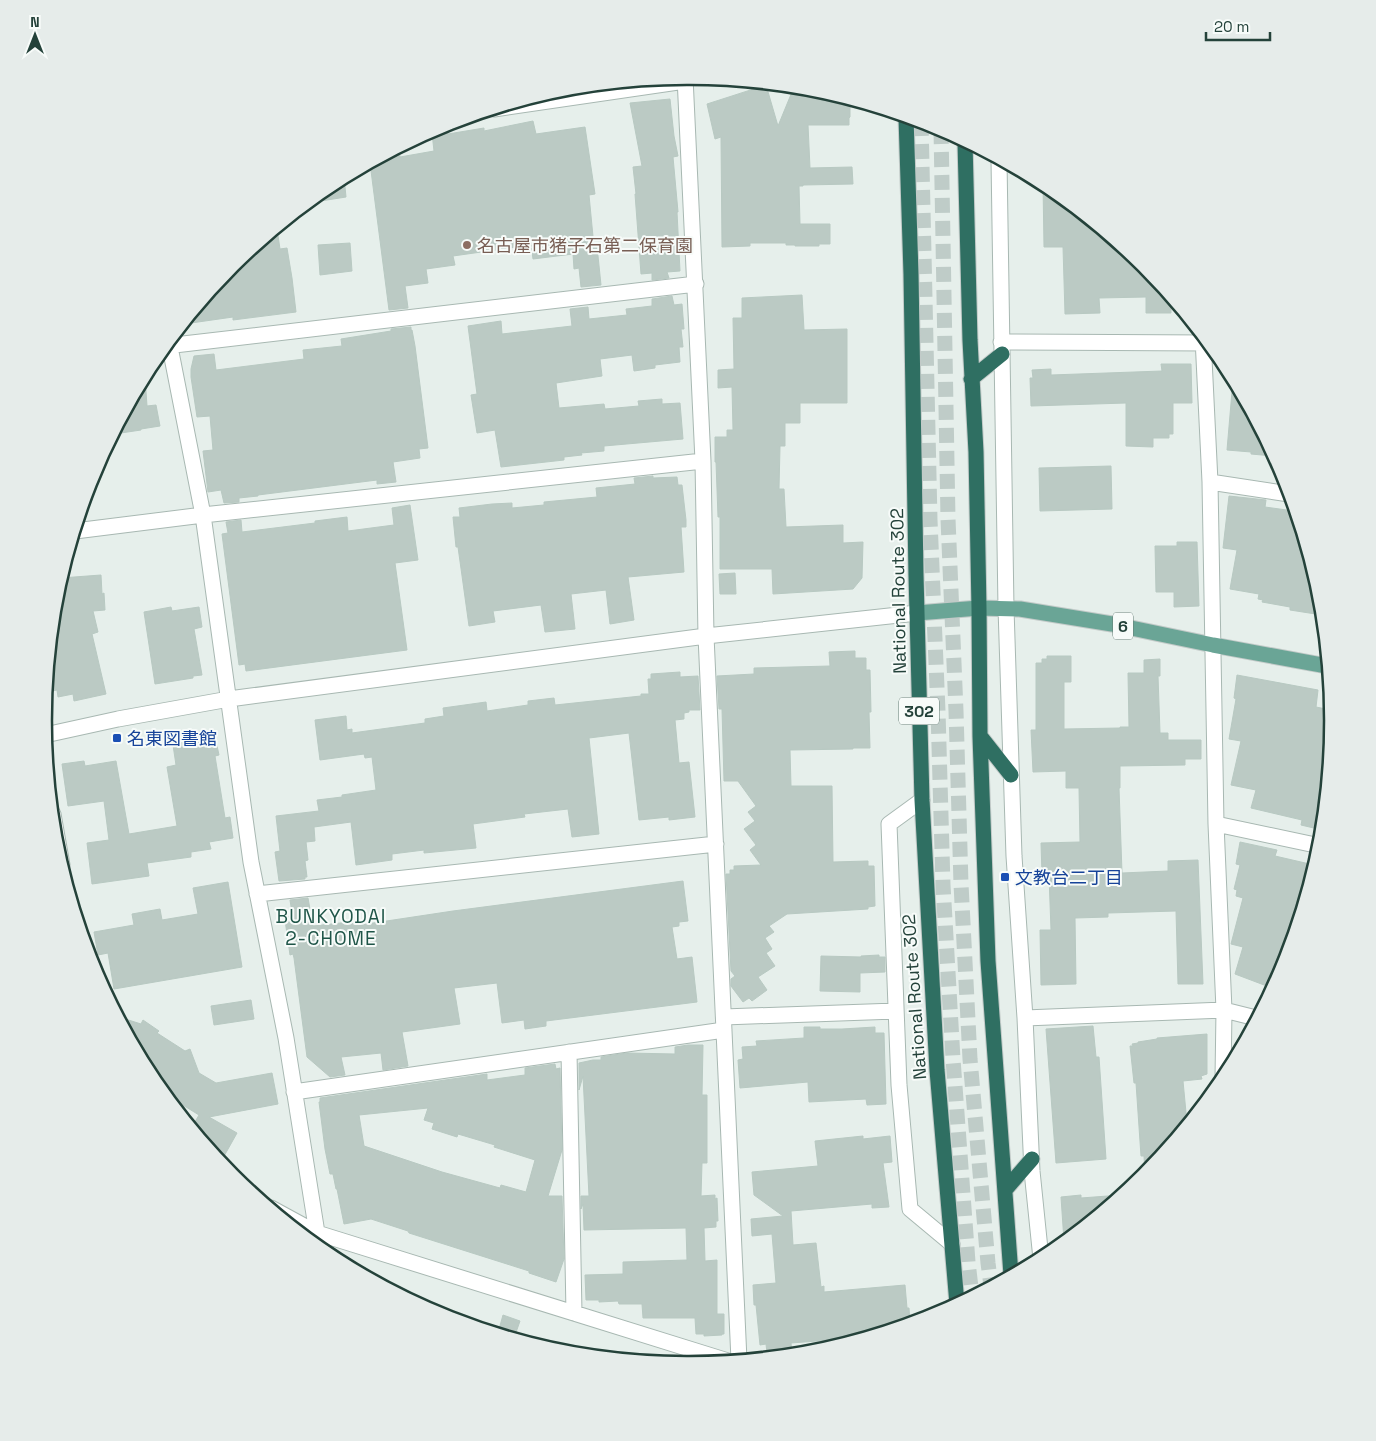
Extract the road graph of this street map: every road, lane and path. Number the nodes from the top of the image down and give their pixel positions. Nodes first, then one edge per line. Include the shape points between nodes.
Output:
1 (685, 85) edge
2 (636, 87) edge
3 (545, 102) edge
4 (906, 124) edge
5 (965, 149) edge
6 (999, 166) edge
7 (696, 284) junction
8 (1197, 341) edge
9 (177, 344) edge
10 (1002, 348) junction
11 (1205, 352) edge
12 (170, 354) edge
13 (972, 379) junction
14 (703, 461) junction
15 (1210, 482) junction
16 (1281, 493) edge
17 (203, 515) junction
18 (81, 531) edge
19 (979, 608) junction
20 (1006, 608) junction
21 (917, 613) junction
22 (706, 636) junction
23 (1213, 645) junction
24 (1321, 665) edge
25 (229, 699) junction
26 (53, 733) edge
27 (980, 736) junction
28 (1011, 776) junction
29 (922, 800) junction
30 (1216, 824) junction
31 (716, 844) junction
32 (1311, 844) edge
33 (257, 894) junction
34 (1224, 1010) junction
35 (896, 1011) junction
36 (1250, 1016) edge
37 (1024, 1018) junction
38 (724, 1023) junction
39 (570, 1052) junction
40 (1224, 1061) edge
41 (294, 1092) junction
42 (1032, 1159) junction
43 (1005, 1190) junction
44 (317, 1236) edge
45 (323, 1241) edge
46 (952, 1244) junction
47 (1040, 1250) edge
48 (1009, 1269) edge
49 (956, 1296) edge
50 (574, 1313) junction
51 (739, 1354) edge
52 (710, 1355) edge

1 - 7 street
2 - 3 street
4 - 21 highway, National Route 302 / 302
5 - 13 highway
6 - 10 street
7 - 9 street
7 - 14 street
8 - 10 street
10 - 13 highway
10 - 20 street
11 - 15 street
12 - 17 street
13 - 19 highway
14 - 17 street
14 - 22 street
15 - 16 street
15 - 23 street
17 - 18 street
17 - 25 street
19 - 20 main road, 6
19 - 21 main road, 6
19 - 27 highway
20 - 23 main road, 6 via 1112,624
20 - 28 street
21 - 22 street
21 - 29 highway, National Route 302 / 302
22 - 25 street
22 - 31 street
23 - 24 main road, 6
23 - 30 street
25 - 26 street
25 - 33 street
27 - 28 highway
27 - 43 highway via 988,961
28 - 37 street
29 - 35 street via 889,824
29 - 46 highway, National Route 302 / 302 via 937,1070
30 - 32 street
30 - 34 street
31 - 33 street
31 - 38 street
33 - 41 street
34 - 36 street
34 - 37 street
34 - 40 street
35 - 38 street
35 - 46 street via 910,1209
37 - 42 street
38 - 39 street
38 - 51 street
39 - 41 street
39 - 50 street
41 - 44 street
42 - 43 highway
42 - 47 street
43 - 48 highway
45 - 50 street
46 - 49 highway, National Route 302 / 302
50 - 52 street

